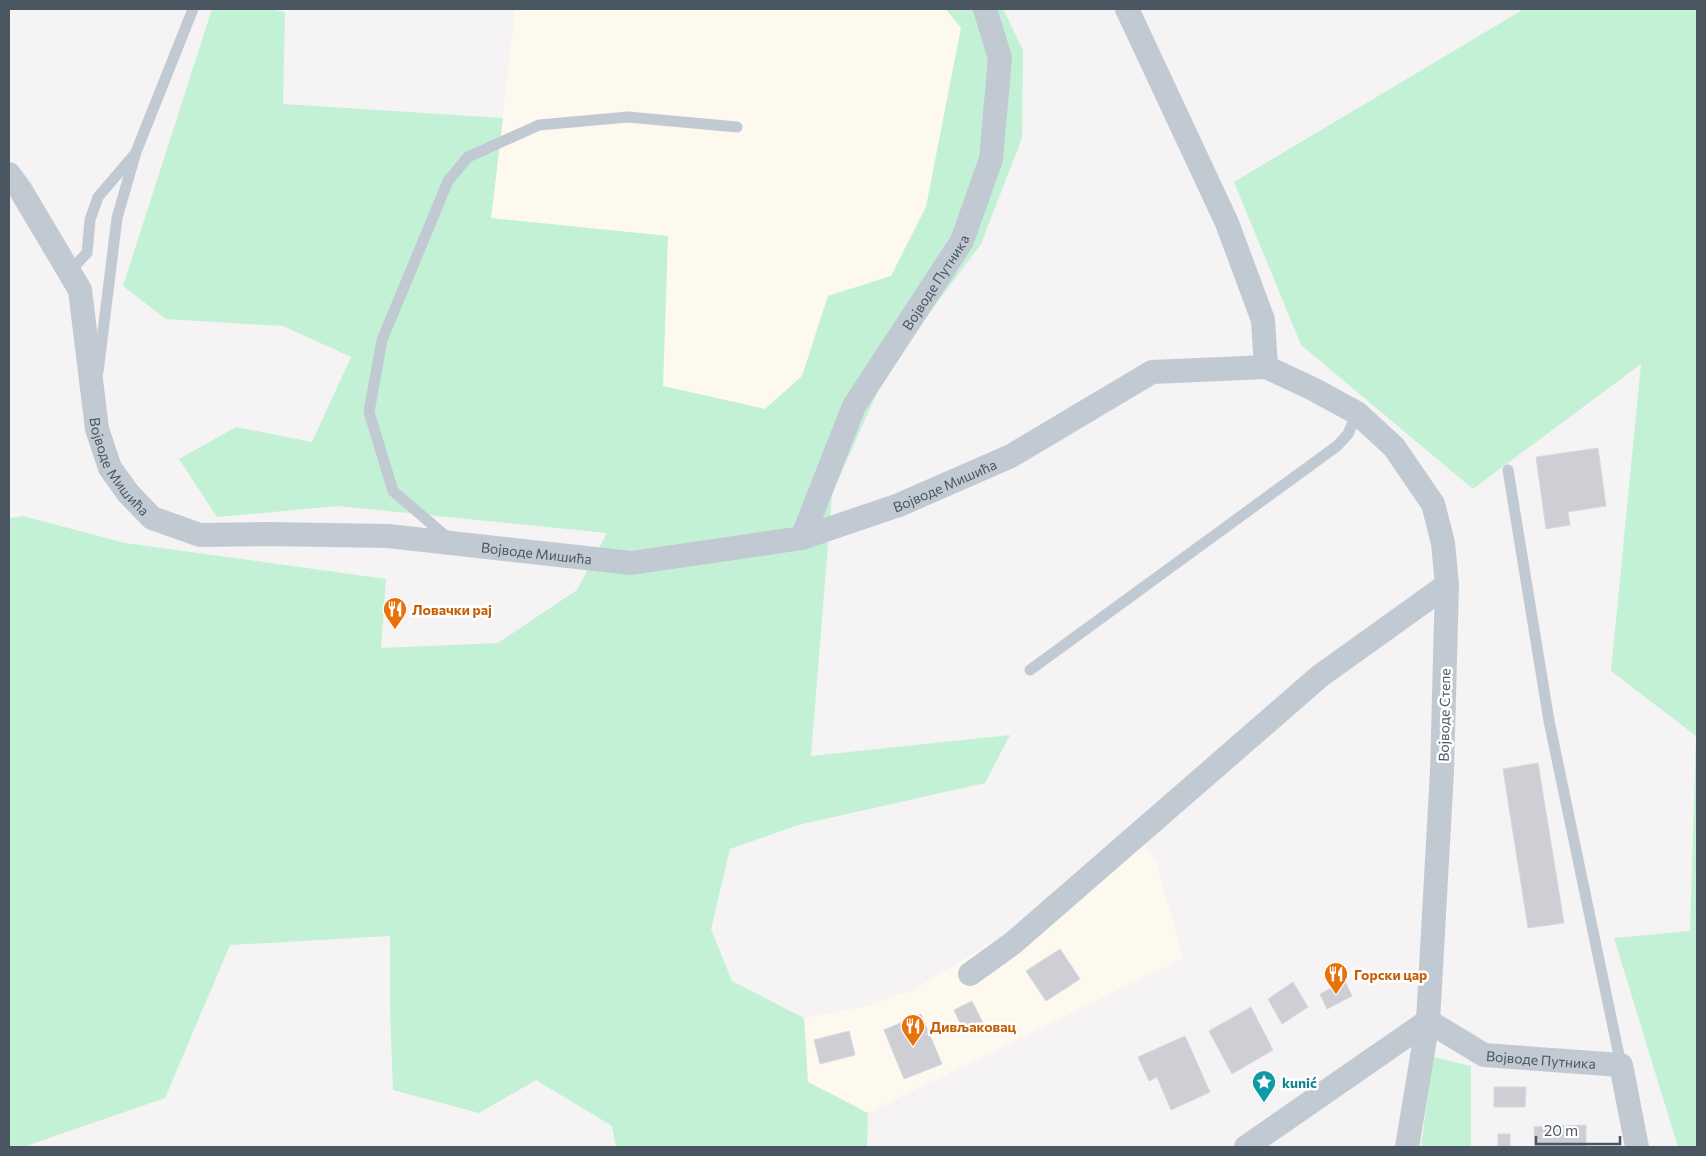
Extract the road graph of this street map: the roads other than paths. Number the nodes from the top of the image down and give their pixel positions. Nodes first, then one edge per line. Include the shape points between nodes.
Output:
1 (193, 9) edge
2 (986, 9) edge
3 (1127, 9) edge
4 (737, 127) dead end
5 (136, 152) junction
6 (9, 174) edge
7 (70, 272) junction
8 (1266, 367) junction
9 (94, 405) junction
10 (1357, 413) junction
11 (1508, 470) dead end
12 (802, 538) junction
13 (455, 544) junction
14 (1447, 585) junction
15 (1030, 670) dead end
16 (970, 974) dead end
17 (1428, 1021) junction
18 (1621, 1065) junction
19 (1246, 1147) edge
20 (1407, 1147) edge
21 (1637, 1147) edge

1 - 5 lane
2 - 12 street, Војводе Путника via 1000,58 991,160 962,241 854,406
3 - 8 street via 1228,222 1263,320
4 - 13 lane via 628,117 539,125 468,157 448,181 382,340 369,412 393,490
5 - 7 lane via 98,197 90,220 87,253
5 - 9 lane via 117,218
6 - 7 street, Војводе Мишића
7 - 9 street, Војводе Мишића via 80,290
8 - 10 street, Војводе Степе
8 - 12 street, Војводе Мишића via 1152,372 1011,456 899,505
9 - 13 street, Војводе Мишића via 97,429 110,468 152,518 200,535 388,536
10 - 14 street, Војводе Степе via 1394,446 1433,504 1443,543
10 - 15 lane via 1348,434 1337,446
11 - 18 lane via 1549,721
12 - 13 street, Војводе Мишића via 631,563
14 - 16 street via 1320,676 1013,943
14 - 17 street, Војводе Степе via 1442,771
17 - 18 street, Војводе Путника via 1484,1055
17 - 19 street
17 - 20 street, Војводе Степе
18 - 21 street

